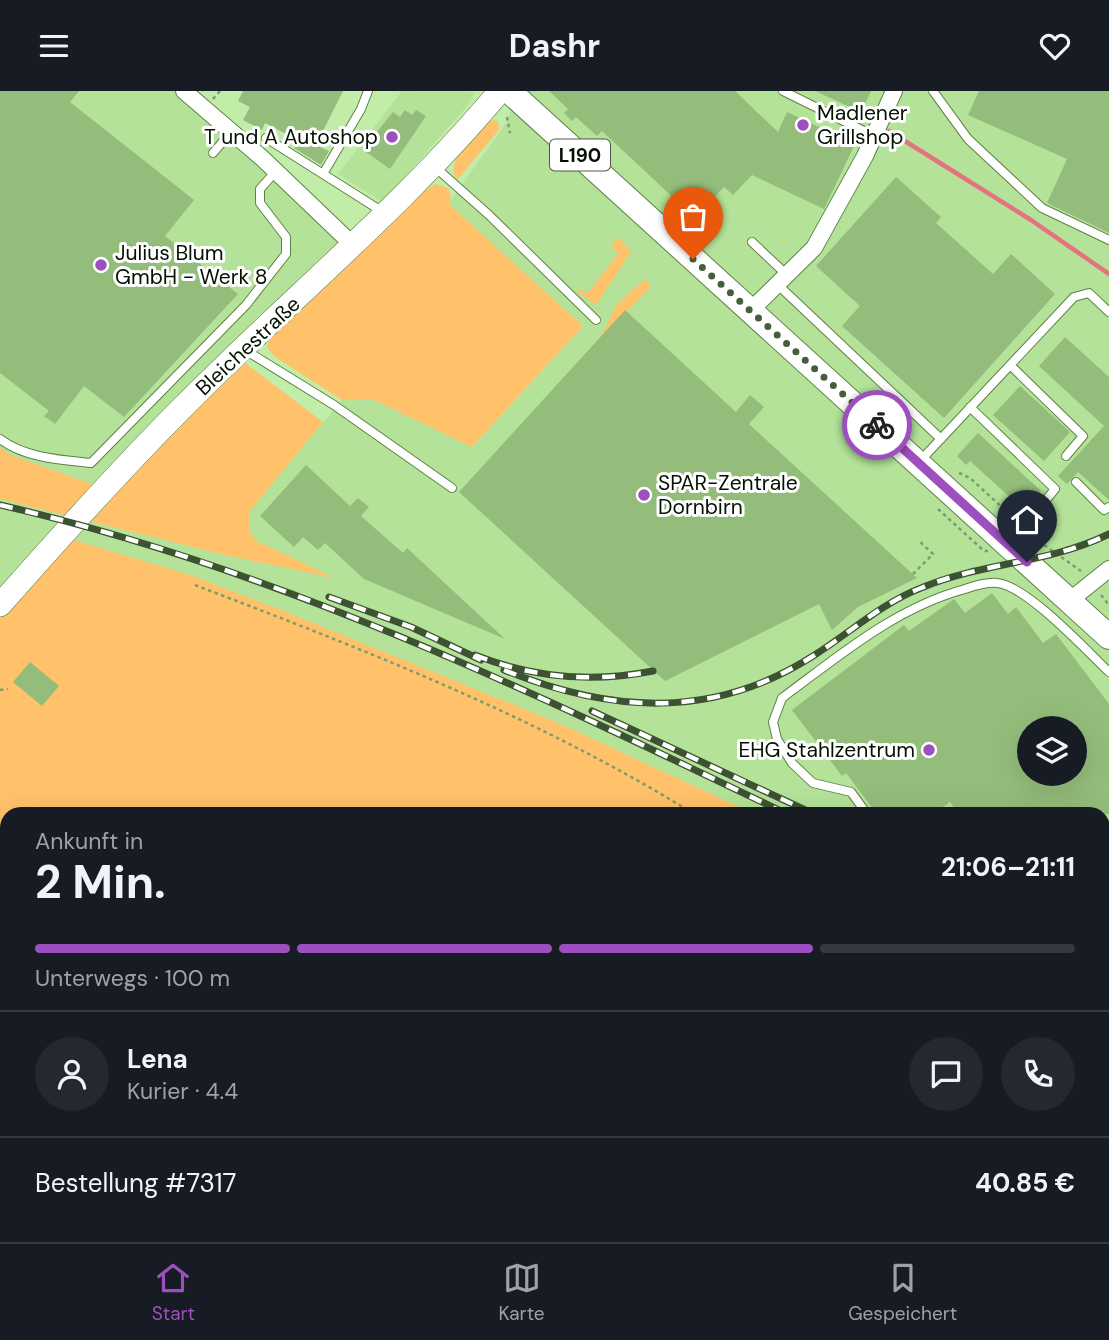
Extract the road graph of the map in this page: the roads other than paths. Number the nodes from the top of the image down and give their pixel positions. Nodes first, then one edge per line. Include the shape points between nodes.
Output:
1 (184, 91) edge
2 (368, 91) edge
3 (500, 91) edge
4 (509, 91) edge
5 (783, 91) edge
6 (894, 91) edge
7 (933, 91) edge
8 (232, 131) junction
9 (874, 136) junction
10 (267, 138) dead end
11 (213, 153) dead end
12 (433, 165) junction
13 (276, 171) junction
14 (323, 174) junction
15 (386, 214) junction
16 (1109, 240) edge
17 (752, 242) dead end
18 (354, 246) junction
19 (782, 280) junction
20 (750, 311) junction
21 (1109, 311) edge
22 (596, 320) dead end
23 (243, 349) junction
24 (1010, 365) junction
25 (971, 408) junction
26 (0, 439) edge
27 (941, 439) junction
28 (1066, 456) dead end
29 (918, 463) junction
30 (1076, 482) dead end
31 (452, 488) dead end
32 (1109, 507) edge
33 (1037, 511) dead end
34 (1109, 569) edge
35 (1069, 601) junction
36 (0, 605) edge
37 (1109, 637) edge
38 (1109, 672) edge
39 (862, 807) edge

1 - 8 street
2 - 14 lane
3 - 12 main road, Bleichestraße
4 - 20 main road, L190
5 - 9 lane
6 - 9 street
7 - 16 lane via 968,139 1042,208
8 - 11 lane
8 - 13 street
9 - 19 street via 814,248
10 - 14 lane
12 - 15 main road, Bleichestraße
12 - 22 lane
13 - 18 street
13 - 26 lane via 260,188 260,203 286,237 286,254 246,305 91,463 56,460 11,447
14 - 15 lane
15 - 18 main road, Bleichestraße
17 - 19 lane
18 - 23 main road, Bleichestraße
19 - 20 street
19 - 27 lane
20 - 29 main road, L190
21 - 24 lane via 1088,293 1074,297
23 - 31 lane via 334,405
23 - 36 main road, Bleichestraße via 101,491
24 - 25 lane
24 - 28 lane via 1083,436
25 - 27 lane
25 - 33 lane via 1055,489
27 - 29 lane
29 - 35 main road, L190
30 - 32 lane via 1104,510
34 - 35 street
35 - 37 main road, L190
38 - 39 lane via 1050,616 997,582 914,606 782,698 773,722 777,739 792,763 813,783 851,792

